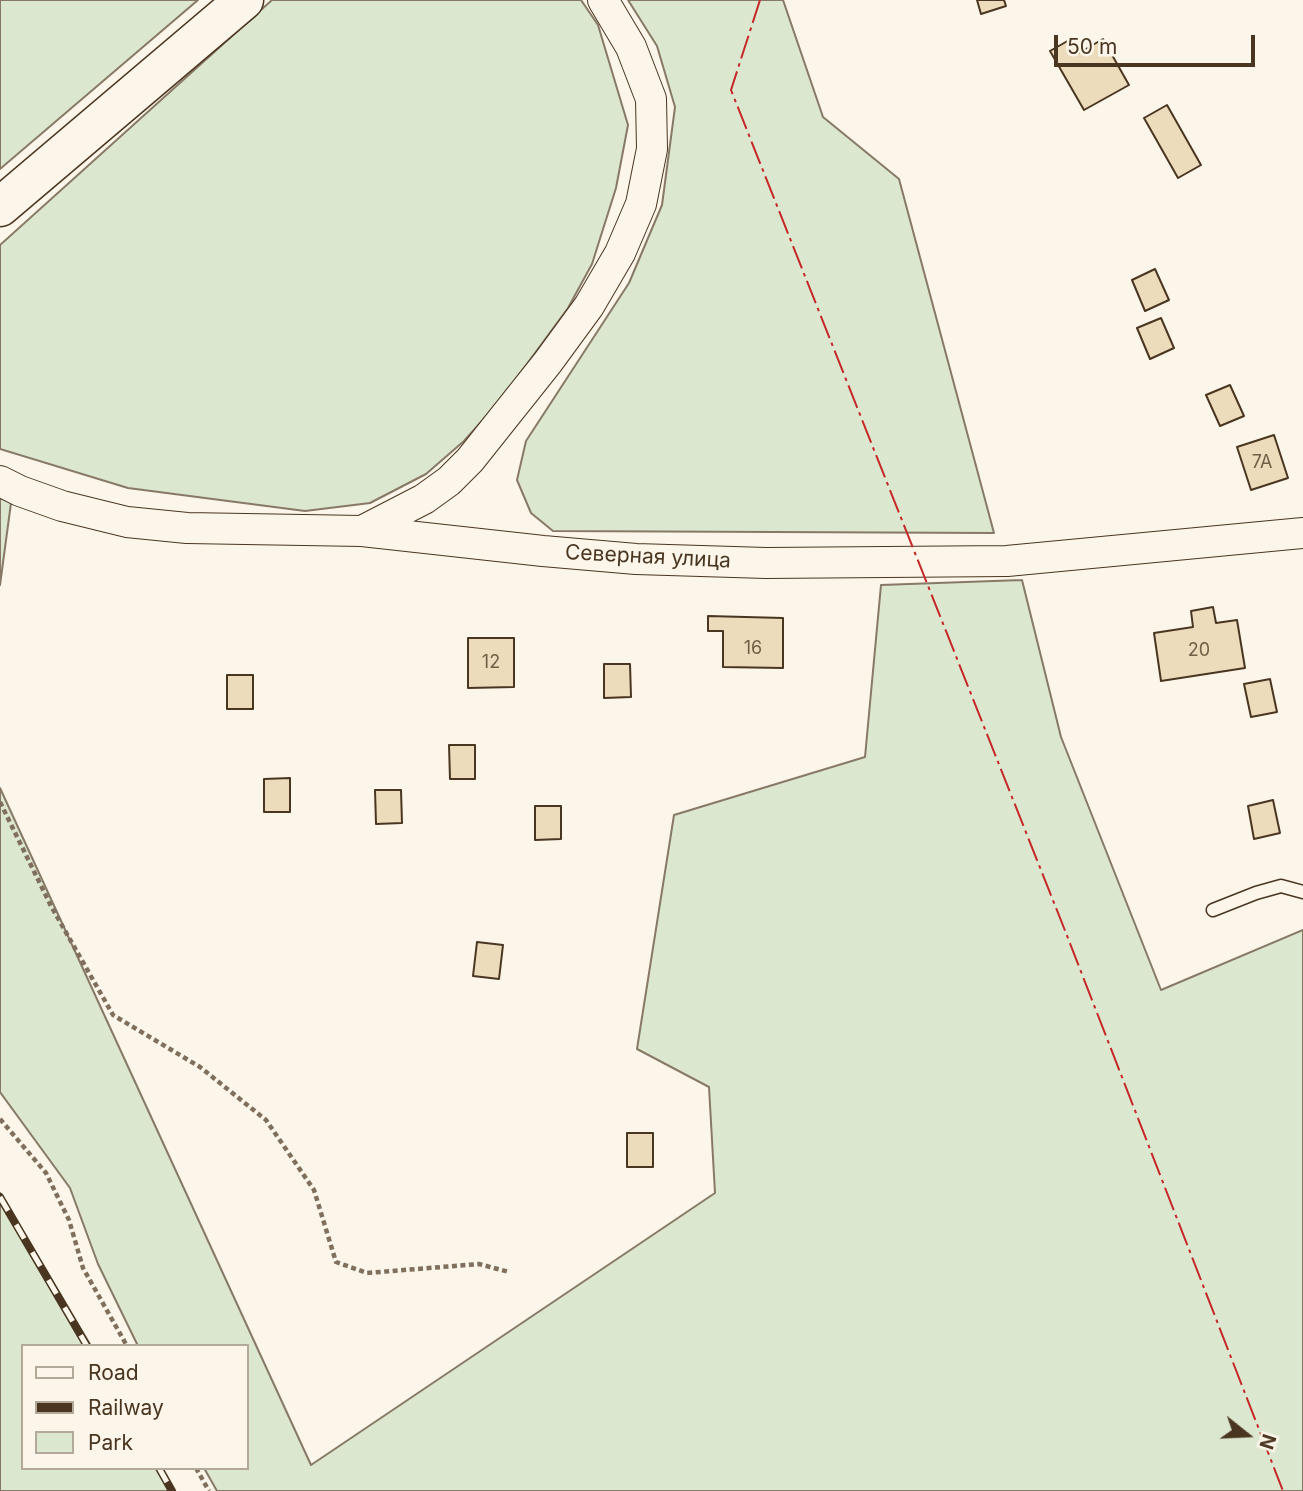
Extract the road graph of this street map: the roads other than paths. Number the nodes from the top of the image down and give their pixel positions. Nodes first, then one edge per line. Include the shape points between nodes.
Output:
1 (244, 0) edge
2 (603, 0) edge
3 (0, 207) edge
4 (0, 481) edge
5 (362, 531) junction
6 (1303, 533) edge
7 (1303, 892) edge
8 (1213, 910) dead end

1 - 3 highway
2 - 5 street via 631,47 650,99 652,149 641,204 620,253 589,306 470,460 424,499
4 - 5 street, Северная улица via 61,506 127,522 187,528
5 - 6 street, Северная улица via 583,555 765,563 1007,561
7 - 8 lane via 1281,886

